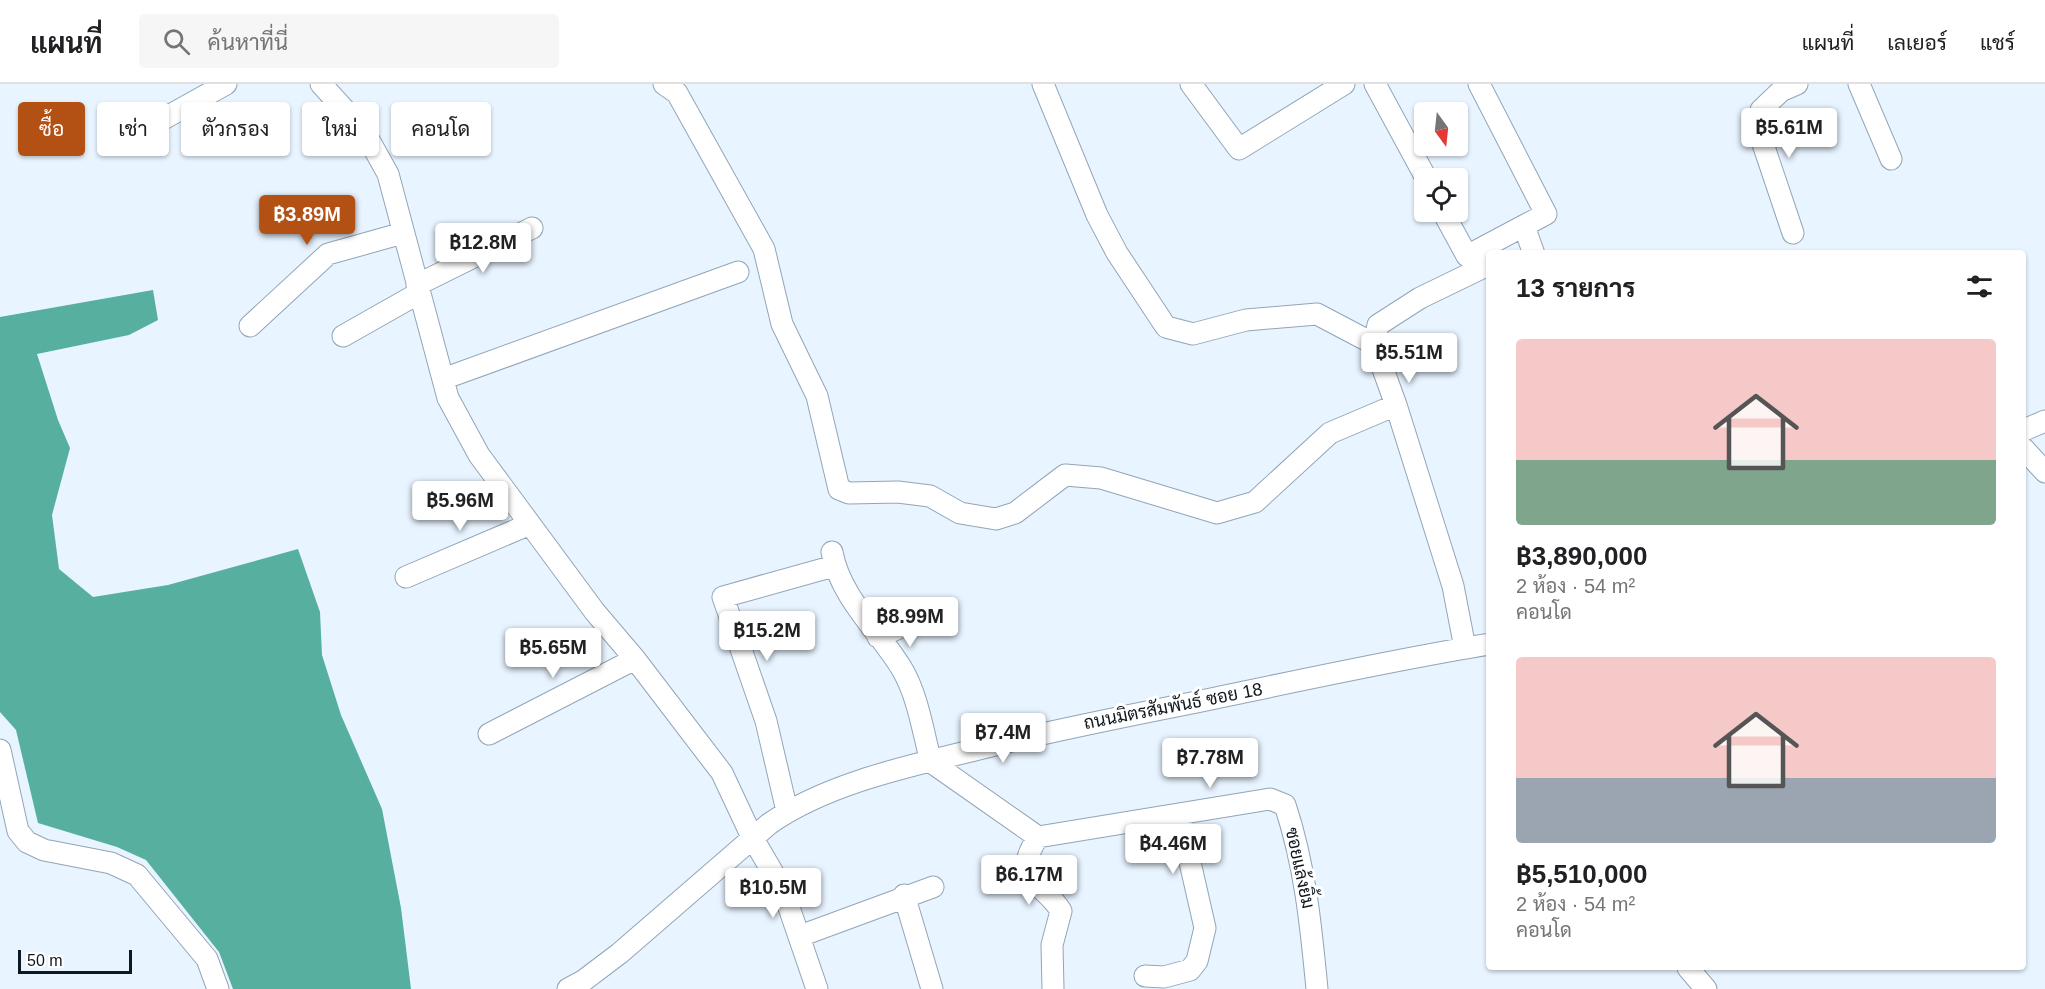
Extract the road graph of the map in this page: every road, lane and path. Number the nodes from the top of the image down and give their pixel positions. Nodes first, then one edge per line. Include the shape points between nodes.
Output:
1 (226, 84) edge
2 (321, 84) edge
3 (664, 84) edge
4 (1043, 84) edge
5 (1191, 84) edge
6 (1375, 84) edge
7 (1479, 84) edge
8 (1797, 84) edge
9 (1859, 84) edge
10 (1336, 86) edge
11 (169, 116) edge
12 (1891, 159) dead end
13 (1421, 168) edge
14 (1448, 222) edge
15 (1524, 226) junction
16 (531, 228) dead end
17 (1793, 232) dead end
18 (403, 233) junction
19 (1486, 246) junction
20 (1532, 250) edge
21 (738, 272) dead end
22 (418, 289) junction
23 (250, 326) dead end
24 (343, 336) dead end
25 (1374, 344) junction
26 (443, 379) junction
27 (1396, 405) junction
28 (2045, 422) edge
29 (2026, 429) edge
30 (2026, 451) edge
31 (2045, 472) edge
32 (530, 524) junction
33 (405, 577) dead end
34 (920, 609) dead end
35 (878, 637) junction
36 (1486, 646) edge
37 (1466, 648) junction
38 (635, 659) junction
39 (489, 734) dead end
40 (0, 750) edge
41 (931, 762) junction
42 (787, 811) junction
43 (1179, 814) junction
44 (752, 837) junction
45 (1038, 837) junction
46 (933, 887) dead end
47 (904, 895) junction
48 (800, 936) junction
49 (1690, 970) edge
50 (1145, 976) dead end
51 (218, 989) edge
52 (568, 989) edge
53 (818, 989) edge
54 (932, 989) edge
55 (1053, 989) edge
56 (1317, 989) edge
57 (1706, 989) edge

1 - 11 street
2 - 18 street via 364,131 388,174
3 - 27 street via 677,93 765,249 782,324 817,396 839,489 849,493 930,496 960,513 996,519 1015,513 1065,475 1101,478 1217,513 1255,502 1330,433
4 - 25 street via 1097,215 1166,327 1193,334 1246,320 1317,314
5 - 10 street via 1239,149
6 - 13 street
7 - 15 street via 1546,214
8 - 17 street via 1781,91 1761,110 1760,135
9 - 12 street
14 - 19 street via 1467,256
15 - 19 street
15 - 20 street
16 - 22 street
18 - 22 street
18 - 23 street via 328,254
19 - 25 street via 1486,266 1420,298 1378,325
21 - 26 street
22 - 24 street
22 - 26 street
25 - 27 street
26 - 32 street via 448,398 479,455
27 - 37 street via 1453,586
28 - 29 street
30 - 31 street
32 - 33 street
32 - 38 street
34 - 35 street via 906,625
35 - 41 street via 903,670 915,699
35 - 42 street via 833,559 723,597 766,721
36 - 37 street, ถนนมิตรสัมพันธ์ ซอย 18
37 - 41 street, ถนนมิตรสัมพันธ์ ซอย 18 via 1082,724
38 - 39 street
38 - 44 street via 722,772
40 - 51 street via 18,831 27,842 44,850 111,863 137,875 207,959
41 - 42 street, ถนนมิตรสัมพันธ์ ซอย 18 via 840,788
41 - 45 street
42 - 44 street, ถนนมิตรสัมพันธ์ ซอย 18
43 - 45 street, ซอยแล้งยิ้ม
43 - 50 street via 1205,928 1197,961 1190,970 1164,977
43 - 56 street, ซอยแล้งยิ้ม via 1270,799 1285,805 1307,891
44 - 48 street via 783,890
44 - 52 street, ถนนมิตรสัมพันธ์ ซอย 18 via 620,953
45 - 55 street via 1029,850 1027,869 1037,888 1055,900 1061,911 1052,945
46 - 47 street
47 - 48 street
47 - 54 street
48 - 53 street
49 - 57 street

